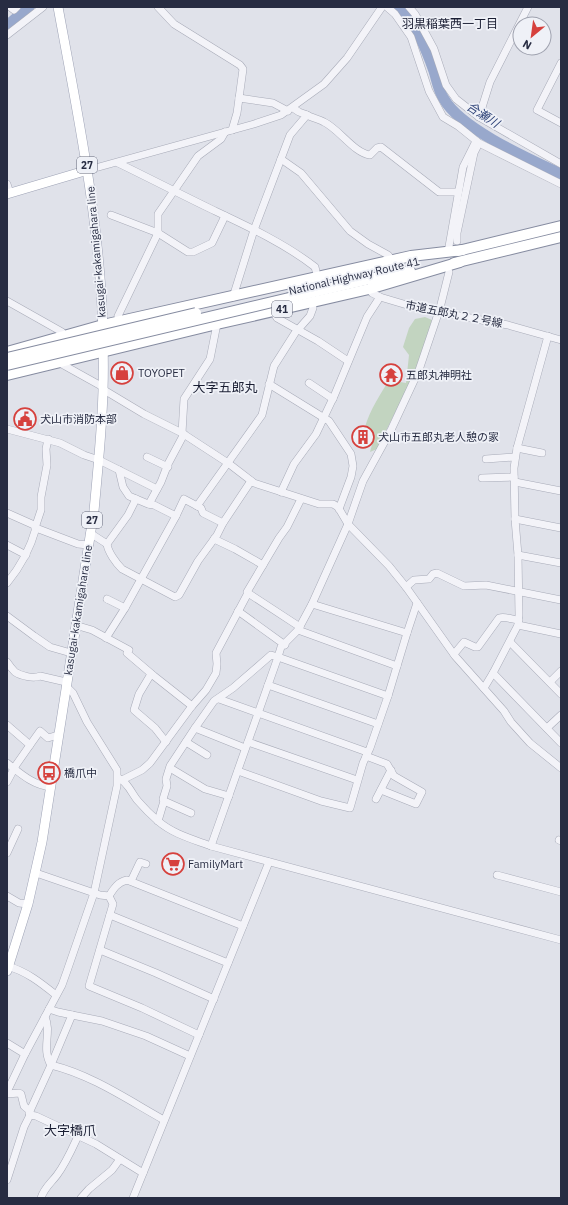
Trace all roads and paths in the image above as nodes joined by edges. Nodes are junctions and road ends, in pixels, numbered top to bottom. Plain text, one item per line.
1 (10, 7) edge
2 (17, 7) edge
3 (43, 7) edge
4 (58, 7) edge
5 (158, 7) edge
6 (382, 7) edge
7 (387, 7) edge
8 (410, 7) edge
9 (528, 7) edge
10 (7, 35) edge
11 (561, 63) edge
12 (239, 98) junction
13 (290, 109) junction
14 (307, 115) junction
15 (479, 117) junction
16 (561, 123) edge
17 (229, 131) junction
18 (477, 142) junction
19 (281, 159) junction
20 (118, 162) junction
21 (561, 164) edge
22 (88, 170) junction
23 (561, 184) edge
24 (8, 190) edge
25 (174, 192) junction
26 (458, 192) junction
27 (111, 215) dead end
28 (226, 216) junction
29 (561, 226) edge
30 (254, 230) junction
31 (158, 233) junction
32 (561, 236) edge
33 (457, 241) dead end
34 (463, 250) junction
35 (448, 252) junction
36 (392, 260) junction
37 (460, 262) junction
38 (316, 271) dead end
39 (449, 272) dead end
40 (369, 289) junction
41 (289, 294) junction
42 (233, 297) junction
43 (380, 297) junction
44 (7, 301) edge
45 (313, 308) dead end
46 (273, 311) junction
47 (438, 312) junction
48 (118, 316) dead end
49 (217, 324) junction
50 (103, 326) junction
51 (299, 330) junction
52 (548, 336) junction
53 (64, 337) junction
54 (561, 340) edge
55 (7, 352) edge
56 (104, 352) junction
57 (7, 358) edge
58 (348, 361) junction
59 (58, 362) junction
60 (7, 365) edge
61 (7, 375) edge
62 (309, 383) dead end
63 (269, 384) junction
64 (104, 388) junction
65 (333, 399) junction
66 (324, 418) junction
67 (7, 429) edge
68 (183, 434) junction
69 (48, 439) junction
70 (517, 448) junction
71 (542, 453) dead end
72 (147, 456) dead end
73 (515, 457) junction
74 (486, 459) dead end
75 (99, 460) junction
76 (228, 463) junction
77 (168, 467) junction
78 (119, 470) junction
79 (482, 478) dead end
80 (514, 480) junction
81 (251, 481) junction
82 (157, 489) junction
83 (561, 491) edge
84 (281, 492) junction
85 (136, 499) junction
86 (301, 499) junction
87 (149, 504) junction
88 (197, 506) junction
89 (339, 509) junction
90 (7, 513) edge
91 (176, 516) junction
92 (515, 519) junction
93 (223, 523) junction
94 (348, 524) junction
95 (35, 528) junction
96 (561, 528) edge
97 (90, 534) junction
98 (214, 539) junction
99 (107, 544) junction
100 (7, 545) edge
101 (88, 545) junction
102 (26, 555) junction
103 (518, 555) junction
104 (561, 563) edge
105 (263, 565) junction
106 (142, 579) junction
107 (7, 583) edge
108 (406, 587) junction
109 (518, 591) junction
110 (248, 594) junction
111 (107, 599) dead end
112 (561, 600) edge
113 (417, 602) junction
114 (312, 604) junction
115 (125, 608) junction
116 (238, 611) junction
117 (7, 616) edge
118 (518, 623) junction
119 (75, 625) junction
120 (299, 628) junction
121 (407, 633) junction
122 (561, 634) edge
123 (106, 638) junction
124 (510, 642) junction
125 (285, 645) junction
126 (71, 652) junction
127 (454, 654) junction
128 (278, 656) junction
129 (7, 662) edge
130 (397, 666) junction
131 (561, 671) edge
132 (493, 672) junction
133 (151, 674) junction
134 (550, 682) junction
135 (66, 684) junction
136 (268, 685) junction
137 (484, 688) junction
138 (561, 694) edge
139 (388, 696) junction
140 (219, 699) junction
141 (192, 706) junction
142 (258, 714) junction
143 (561, 715) edge
144 (378, 724) junction
145 (7, 725) edge
146 (196, 728) junction
147 (547, 728) junction
148 (58, 735) junction
149 (166, 742) junction
150 (186, 742) junction
151 (561, 743) edge
152 (30, 744) junction
153 (247, 745) junction
154 (367, 754) junction
155 (207, 755) dead end
156 (7, 763) edge
157 (170, 768) junction
158 (561, 768) edge
159 (14, 769) junction
160 (391, 770) junction
161 (238, 771) junction
162 (120, 779) junction
163 (357, 780) junction
164 (7, 782) edge
165 (50, 787) junction
166 (381, 790) junction
167 (229, 796) junction
168 (376, 799) dead end
169 (164, 801) junction
170 (191, 813) dead end
171 (158, 821) junction
172 (18, 829) dead end
173 (211, 846) junction
174 (7, 853) edge
175 (269, 862) junction
176 (146, 864) dead end
177 (36, 873) junction
178 (497, 875) dead end
179 (131, 881) junction
180 (561, 892) edge
181 (94, 893) junction
182 (7, 896) edge
183 (109, 896) junction
184 (28, 904) junction
185 (110, 915) junction
186 (243, 926) junction
187 (561, 940) edge
188 (100, 950) junction
189 (228, 963) junction
190 (8, 968) edge
191 (56, 995) junction
192 (214, 999) junction
193 (49, 1009) junction
194 (72, 1015) junction
195 (45, 1017) junction
196 (199, 1035) junction
197 (7, 1043) edge
198 (25, 1054) junction
199 (190, 1056) junction
200 (51, 1065) junction
201 (7, 1093) edge
202 (30, 1113) junction
203 (164, 1120) junction
204 (78, 1136) junction
205 (120, 1159) junction
206 (143, 1173) junction
207 (7, 1180) edge
208 (41, 1198) edge
209 (81, 1198) edge
210 (133, 1198) edge

1 - 2 street
3 - 10 street
4 - 22 main road, kasugai-kakamigahara line / 27
5 - 12 street
6 - 13 street
7 - 18 street
8 - 15 street
9 - 15 street
11 - 16 street
12 - 13 street
12 - 17 street
13 - 14 street
13 - 17 street
14 - 19 street
14 - 26 street
15 - 21 street
17 - 20 street
17 - 25 street
18 - 23 street
18 - 26 street
18 - 33 street
19 - 30 street
19 - 36 street
20 - 22 street
20 - 25 street
22 - 24 main road
22 - 50 main road, kasugai-kakamigahara line / 27
25 - 28 street
25 - 31 street
26 - 35 street
27 - 31 street
28 - 30 street
28 - 31 street
29 - 34 highway, National Highway Route 41 / 41
30 - 38 street
30 - 42 street
31 - 48 street
32 - 37 highway, National Highway Route 41 / 41
34 - 35 highway
34 - 41 highway, National Highway Route 41 / 41
35 - 36 highway
36 - 42 highway
37 - 40 highway, 41
37 - 41 highway, National Highway Route 41 / 41
39 - 47 street
40 - 43 street, 市道五郎丸２２号線
40 - 46 highway, 41
41 - 57 highway, National Highway Route 41 / 41, bridge
41 - 60 highway, National Highway Route 41 / 41, bridge
42 - 50 highway
43 - 47 street, 市道五郎丸２２号線
43 - 58 street
44 - 53 street
45 - 51 street
46 - 49 highway, 41
46 - 51 street
47 - 52 street, 市道五郎丸２２号線
47 - 94 street
49 - 56 highway, 41
49 - 68 street
50 - 53 highway
50 - 56 main road, kasugai-kakamigahara line / 27
51 - 58 street
51 - 63 street
52 - 54 street, 市道五郎丸２２号線
52 - 70 street
53 - 55 highway
56 - 59 highway
56 - 64 main road, kasugai-kakamigahara line / 27
58 - 65 street
59 - 61 highway
59 - 64 street
62 - 65 street
63 - 66 street
63 - 76 street
64 - 68 street
64 - 75 main road, kasugai-kakamigahara line / 27
65 - 66 street
66 - 84 street
66 - 89 street
67 - 69 street
68 - 76 street
68 - 77 street
69 - 75 street
69 - 95 street
70 - 71 street
70 - 73 street
72 - 77 street
73 - 74 street
73 - 80 street
75 - 78 street
75 - 97 main road, kasugai-kakamigahara line / 27
76 - 81 street
76 - 88 street
77 - 82 street
78 - 82 street
78 - 85 street
79 - 80 street
80 - 83 street
80 - 92 street
81 - 84 street
81 - 93 street
82 - 87 street
84 - 86 street
85 - 87 street
85 - 99 street
86 - 89 street
86 - 105 street
87 - 91 street
88 - 91 street
88 - 93 street
89 - 94 street
90 - 95 street
91 - 106 street
92 - 96 street
92 - 103 street
93 - 98 street
94 - 108 street
94 - 114 street
95 - 101 street
95 - 102 street
97 - 99 street
97 - 101 main road, kasugai-kakamigahara line / 27
98 - 105 street
98 - 106 street
99 - 106 street
100 - 102 street
101 - 119 main road, kasugai-kakamigahara line / 27
102 - 107 street
103 - 104 street
103 - 109 street
105 - 110 street
106 - 115 street
108 - 109 street
108 - 113 street
109 - 112 street
109 - 118 street
110 - 116 street
110 - 120 street
111 - 115 street
113 - 121 street
113 - 127 street
114 - 120 street
114 - 121 street
115 - 123 street
116 - 125 street
116 - 141 street
117 - 126 street
118 - 122 street
118 - 124 street
118 - 127 street
119 - 123 street
119 - 126 main road, kasugai-kakamigahara line / 27
120 - 125 street
120 - 130 street
121 - 130 street
123 - 133 street
124 - 132 street
124 - 134 street
125 - 128 street
126 - 135 main road, kasugai-kakamigahara line / 27
127 - 137 street
128 - 136 street
128 - 139 street
128 - 140 street
129 - 135 street
130 - 139 street
131 - 134 street
132 - 137 street
132 - 147 street
133 - 141 street
133 - 149 street
134 - 138 street
135 - 148 main road, kasugai-kakamigahara line / 27
135 - 162 street
136 - 142 street
136 - 144 street
137 - 158 street
139 - 144 street
140 - 142 street
140 - 146 street
141 - 149 street
142 - 153 street
142 - 154 street
143 - 147 street
144 - 154 street
145 - 152 street
146 - 150 street
146 - 153 street
147 - 151 street
148 - 152 street
148 - 165 main road, kasugai-kakamigahara line / 27
149 - 162 street
150 - 155 street
150 - 157 street
152 - 159 street
153 - 161 street
153 - 163 street
154 - 160 street
154 - 163 street
156 - 159 street
157 - 167 street
157 - 169 street
159 - 164 street
159 - 165 street
160 - 166 street
160 - 166 street
161 - 163 street
161 - 167 street
162 - 171 street
162 - 181 street
165 - 177 main road, kasugai-kakamigahara line / 27
166 - 168 street
167 - 173 street
169 - 170 street
169 - 171 street
171 - 173 street
172 - 174 street
173 - 175 street
175 - 186 street
175 - 187 street
176 - 179 street
177 - 181 street
177 - 184 main road, kasugai-kakamigahara line / 27
178 - 180 street
179 - 183 street
179 - 186 street
181 - 183 street
181 - 191 street
182 - 184 street
183 - 185 street
184 - 190 main road, kasugai-kakamigahara line / 27
185 - 188 street
185 - 189 street
186 - 189 street
188 - 192 street
188 - 196 street
189 - 192 street
190 - 191 street
191 - 193 street
192 - 196 street
193 - 194 street
193 - 195 street
194 - 199 street
194 - 200 street
195 - 198 street
195 - 200 street
196 - 199 street
197 - 198 street
198 - 201 street
199 - 203 street
200 - 202 street
200 - 203 street
201 - 202 street
202 - 204 street
202 - 207 street
203 - 206 street
204 - 205 street
204 - 208 street
205 - 206 street
205 - 209 street
206 - 210 street

